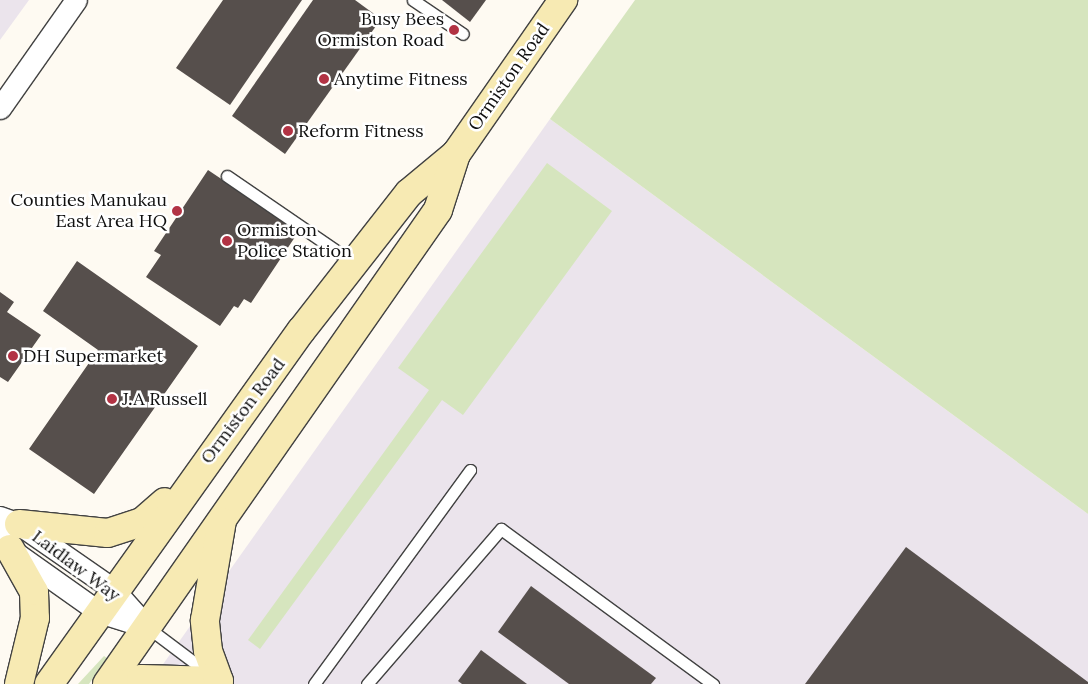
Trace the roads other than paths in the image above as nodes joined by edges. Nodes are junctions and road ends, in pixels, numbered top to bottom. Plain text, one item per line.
1 (76, 0) edge
2 (413, 0) edge
3 (563, 0) edge
4 (463, 34) dead end
5 (0, 108) edge
6 (456, 154) junction
7 (227, 176) dead end
8 (356, 265) junction
9 (470, 470) dead end
10 (196, 474) junction
11 (223, 515) junction
12 (7, 531) edge
13 (106, 600) junction
14 (147, 627) junction
15 (222, 682) edge
16 (19, 684) edge
17 (49, 684) edge
18 (106, 684) edge
19 (125, 684) edge
20 (314, 684) edge
21 (367, 684) edge
22 (713, 684) edge

1 - 5 street
2 - 4 lane
3 - 6 main road, Ormiston Road
6 - 8 main road, Ormiston Road
6 - 11 main road, Ormiston Road
7 - 8 lane
8 - 10 main road, Ormiston Road
9 - 20 lane
10 - 12 main road
10 - 13 main road, Ormiston Road
11 - 14 main road, Ormiston Road
11 - 15 main road
12 - 13 street, Laidlaw Way
12 - 16 main road
13 - 14 street, Laidlaw Way
13 - 17 main road, Ormiston Road
14 - 15 lane
14 - 18 main road, Ormiston Road
15 - 19 main road
21 - 22 lane

